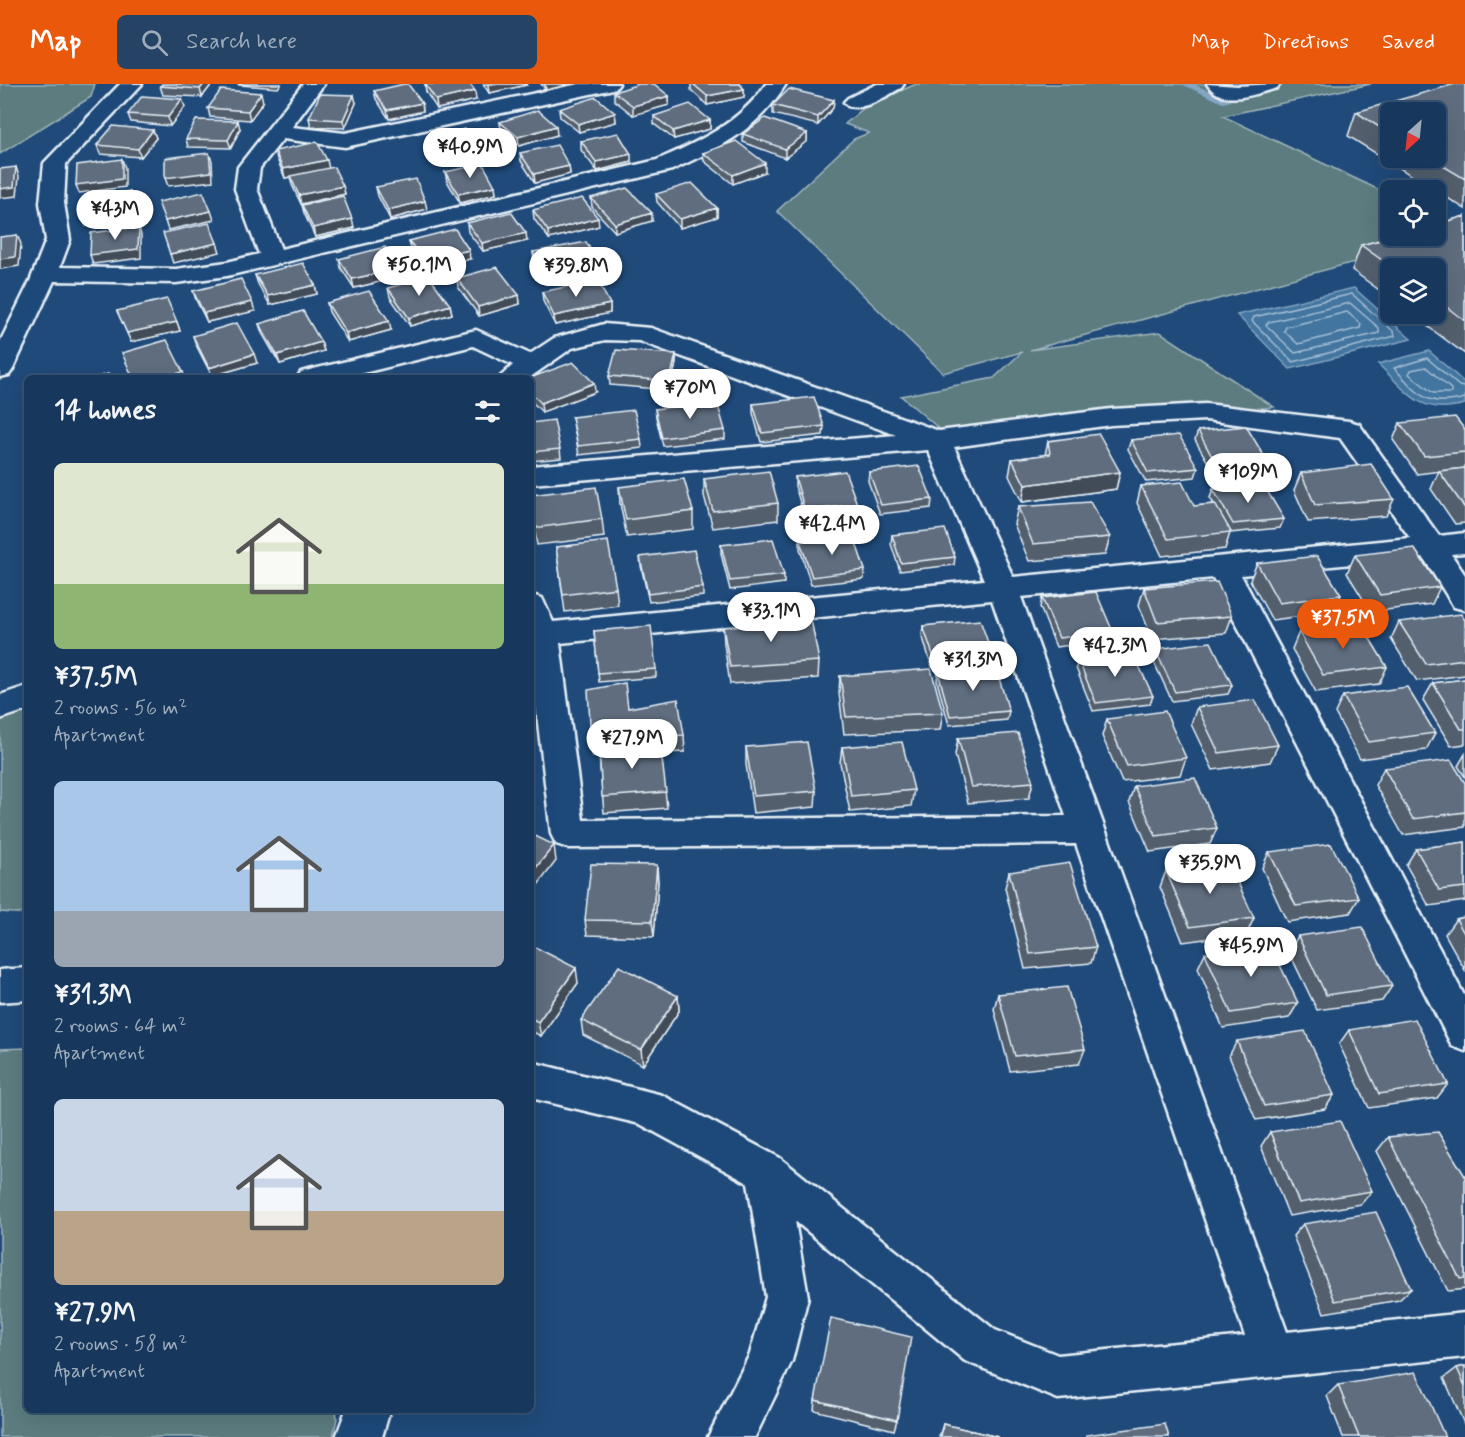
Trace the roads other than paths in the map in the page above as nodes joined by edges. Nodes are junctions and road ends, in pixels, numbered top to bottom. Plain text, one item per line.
1 (132, 84) edge
2 (314, 84) edge
3 (609, 84) edge
4 (776, 84) edge
5 (894, 84) edge
6 (1217, 84) edge
7 (1270, 84) edge
8 (855, 102) dead end
9 (277, 131) junction
10 (273, 258) junction
11 (45, 274) junction
12 (0, 369) edge
13 (522, 371) edge
14 (322, 375) edge
15 (937, 440) junction
16 (534, 475) edge
17 (1465, 543) edge
18 (1431, 546) junction
19 (1222, 567) junction
20 (1003, 589) junction
21 (1465, 599) edge
22 (537, 620) edge
23 (24, 699) edge
24 (0, 707) edge
25 (1089, 830) junction
26 (24, 984) edge
27 (0, 986) edge
28 (1465, 1034) edge
29 (534, 1081) edge
30 (766, 1172) junction
31 (1465, 1335) edge
32 (1273, 1354) junction
33 (367, 1413) edge
34 (358, 1437) edge
35 (731, 1437) edge

1 - 11 street
2 - 9 street
3 - 9 street
4 - 10 street
5 - 8 street
6 - 7 street
9 - 10 street
10 - 11 street
11 - 12 street
13 - 14 street
13 - 15 street
15 - 16 street
15 - 18 street
15 - 20 street
17 - 18 street
18 - 19 street
18 - 21 street
19 - 20 street
19 - 28 street
20 - 22 street
20 - 25 street
22 - 25 street
23 - 24 street
25 - 32 street
26 - 27 street
29 - 30 street
30 - 32 street
30 - 35 street
31 - 32 street
33 - 34 street

